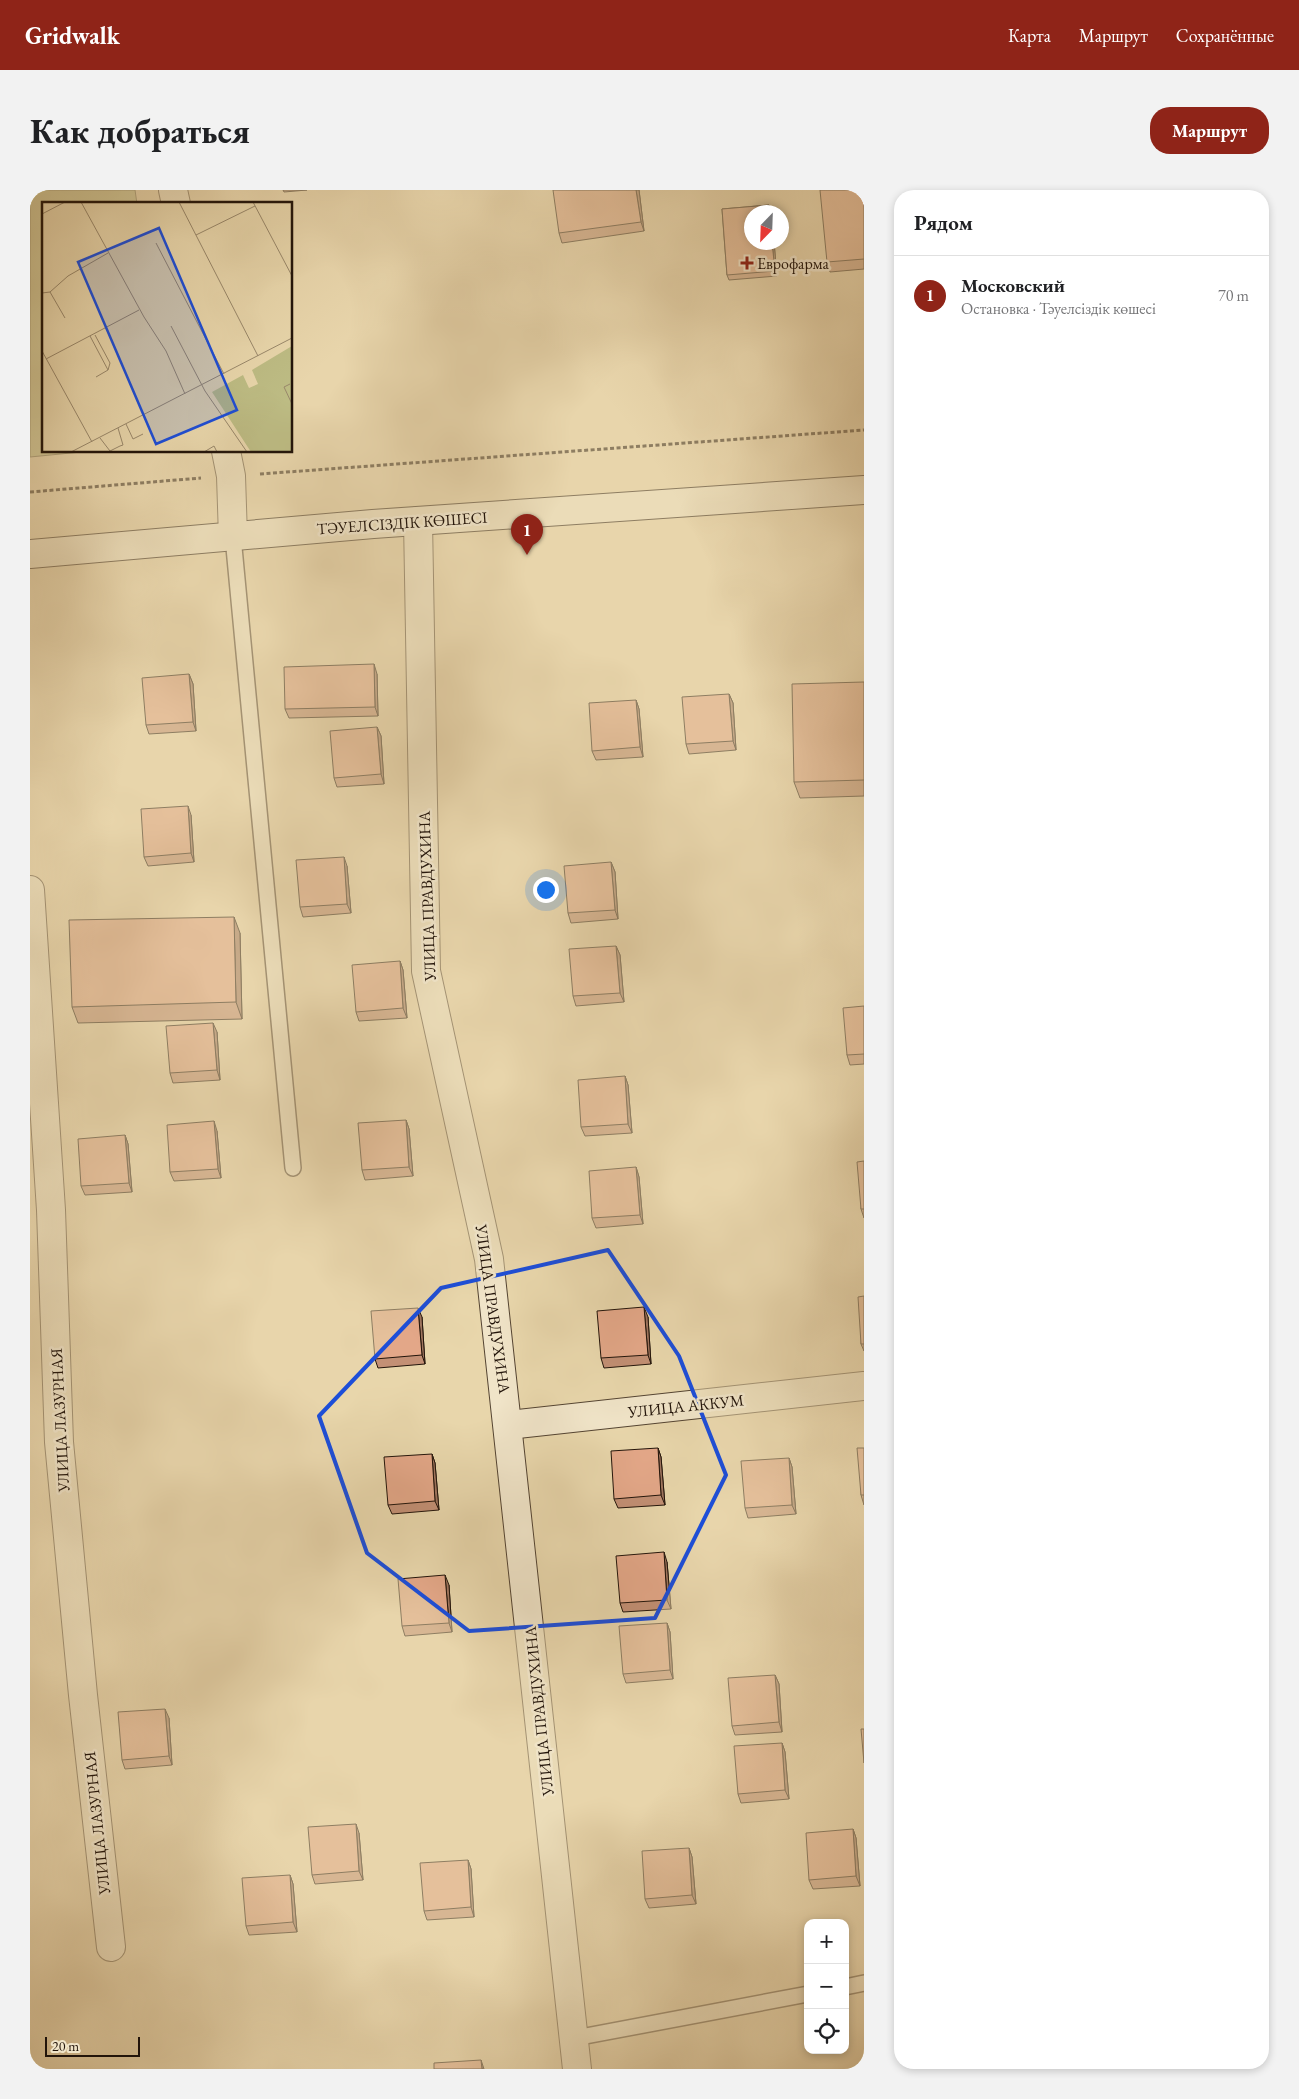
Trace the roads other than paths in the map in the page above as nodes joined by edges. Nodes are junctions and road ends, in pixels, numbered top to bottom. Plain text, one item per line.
1 (228, 464) edge
2 (864, 490) edge
3 (418, 521) junction
4 (232, 536) junction
5 (30, 554) edge
6 (30, 890) edge
7 (293, 1168) dead end
8 (864, 1386) edge
9 (508, 1425) junction
10 (110, 1947) dead end
11 (864, 1983) edge
12 (849, 1986) edge
13 (804, 1995) edge
14 (575, 2038) junction
15 (578, 2069) edge

1 - 4 street
2 - 3 street, ТӘУЕЛСІЗДІК КӨШЕСІ
3 - 4 street, ТӘУЕЛСІЗДІК КӨШЕСІ
3 - 9 street, УЛИЦА ПРАВДУХИНА
4 - 5 street, ТӘУЕЛСІЗДІК КӨШЕСІ
4 - 7 lane
6 - 10 street, УЛИЦА ЛАЗУРНАЯ
8 - 9 street, УЛИЦА АККУМ
9 - 14 street, УЛИЦА ПРАВДУХИНА
11 - 12 lane
13 - 14 lane
14 - 15 street, УЛИЦА ПРАВДУХИНА

